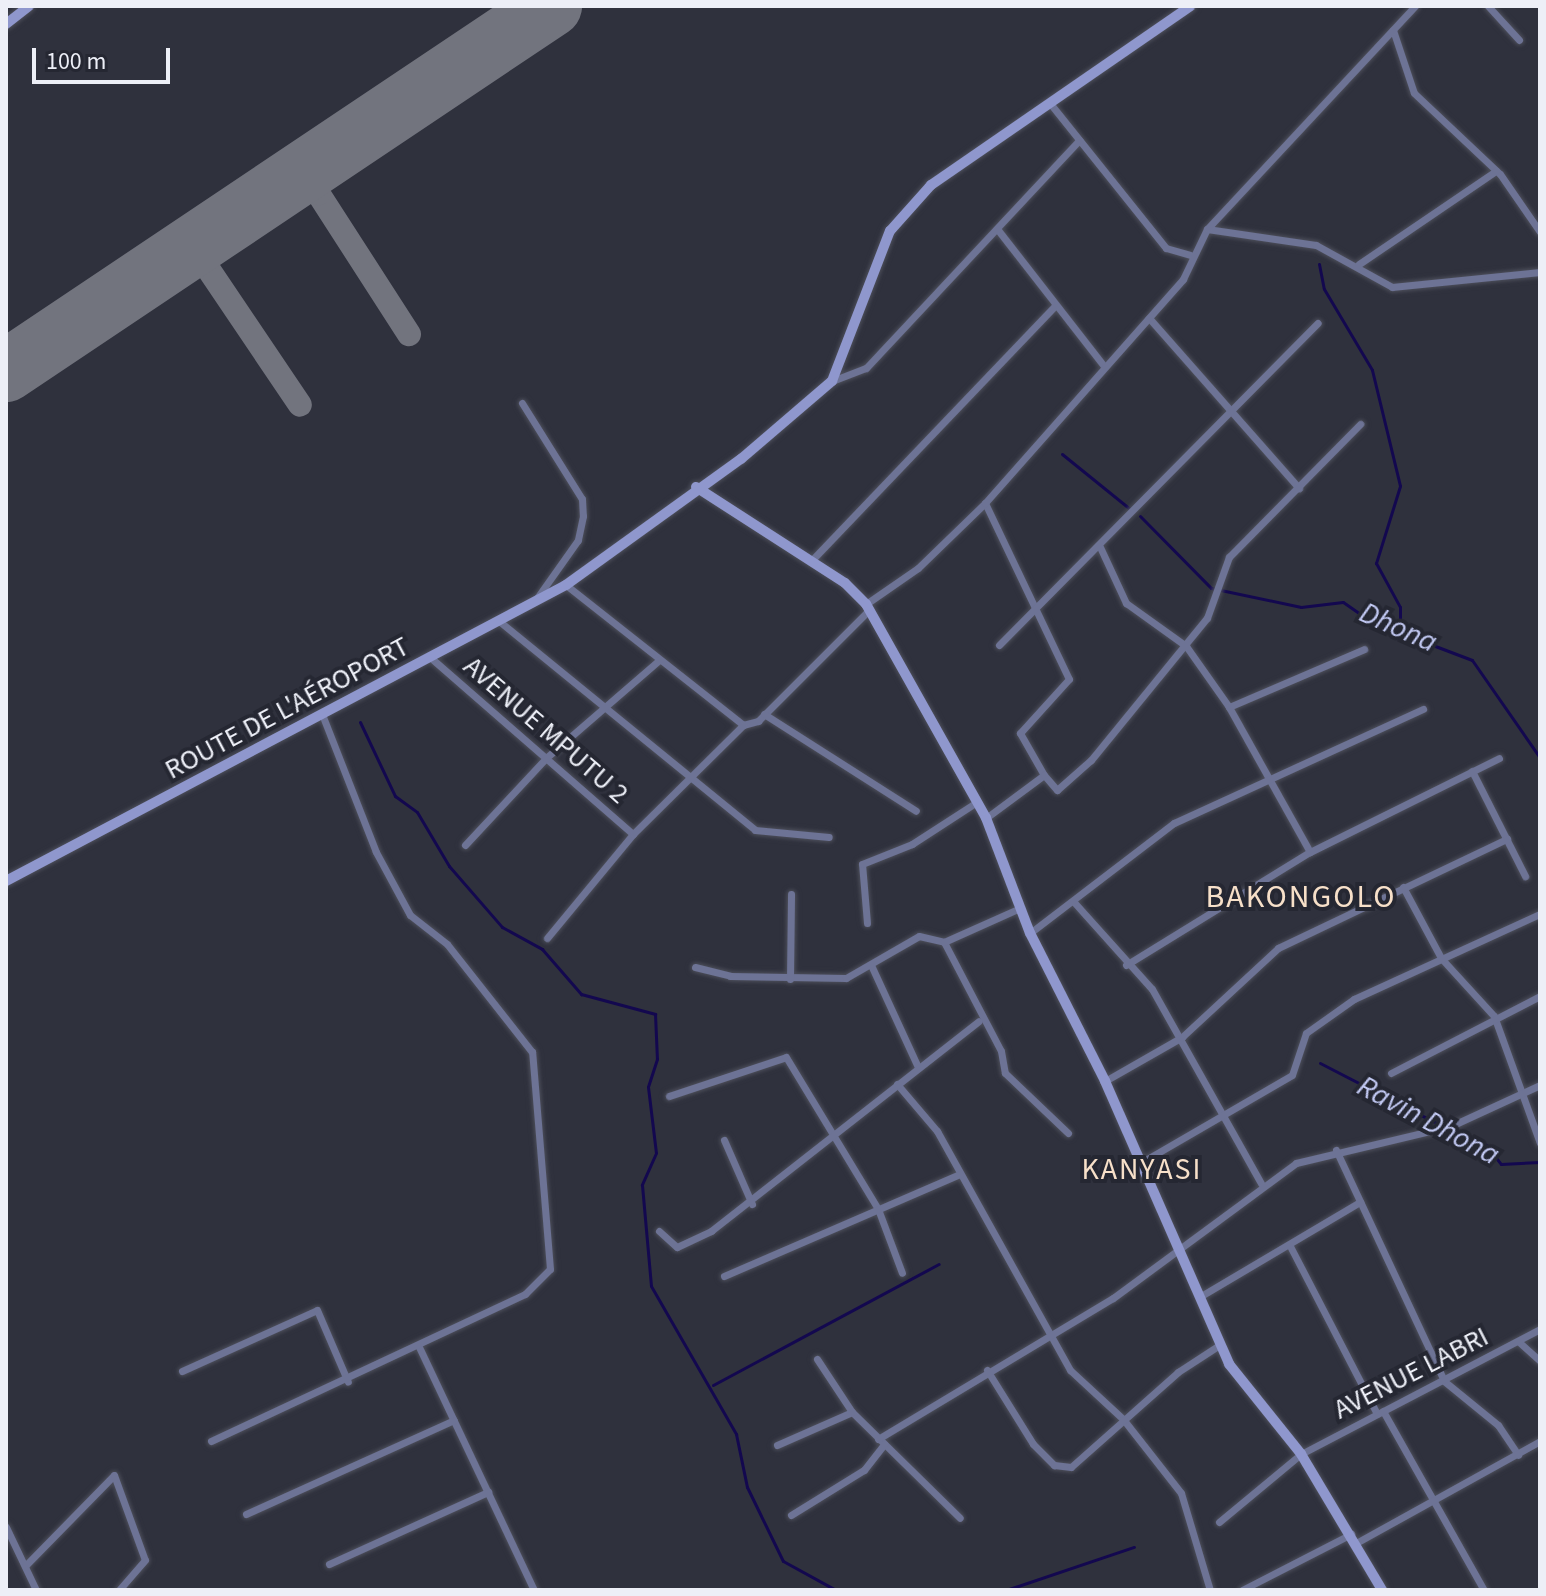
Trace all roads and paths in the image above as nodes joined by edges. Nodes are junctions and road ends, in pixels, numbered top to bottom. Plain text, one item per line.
1 (29, 6) edge
2 (1190, 6) edge
3 (1415, 6) edge
4 (1488, 6) edge
5 (6, 24) edge
6 (1393, 30) junction
7 (1519, 40) dead end
8 (1049, 102) junction
9 (1079, 140) junction
10 (1496, 171) junction
11 (1207, 229) junction
12 (998, 230) junction
13 (1540, 232) edge
14 (1190, 255) junction
15 (1359, 264) junction
16 (1540, 272) edge
17 (1055, 306) junction
18 (1149, 318) junction
19 (1318, 323) dead end
20 (1103, 365) junction
21 (832, 381) junction
22 (522, 403) dead end
23 (1231, 411) junction
24 (1360, 424) dead end
25 (696, 487) junction
26 (1299, 488) junction
27 (985, 503) junction
28 (1100, 547) junction
29 (812, 560) junction
30 (566, 585) junction
31 (536, 600) junction
32 (868, 607) junction
33 (1035, 609) junction
34 (499, 621) junction
35 (999, 645) dead end
36 (1186, 646) junction
37 (1364, 649) dead end
38 (431, 658) junction
39 (659, 660) junction
40 (1229, 707) junction
41 (602, 709) junction
42 (1423, 709) dead end
43 (764, 714) junction
44 (323, 717) junction
45 (743, 725) junction
46 (546, 758) junction
47 (1499, 758) dead end
48 (1472, 771) junction
49 (1044, 775) junction
50 (686, 779) junction
51 (1275, 779) junction
52 (977, 802) junction
53 (916, 811) dead end
54 (986, 818) junction
55 (633, 834) junction
56 (829, 837) dead end
57 (1507, 839) junction
58 (465, 845) dead end
59 (1310, 852) junction
60 (1525, 876) dead end
61 (6, 881) edge
62 (1403, 887) junction
63 (791, 894) dead end
64 (1073, 901) junction
65 (1020, 908) junction
66 (1540, 914) edge
67 (867, 923) dead end
68 (1030, 933) junction
69 (547, 938) dead end
70 (944, 942) junction
71 (1441, 958) junction
72 (871, 965) junction
73 (1126, 965) junction
74 (695, 967) dead end
75 (790, 979) junction
76 (1540, 996) edge
77 (1494, 1016) junction
78 (979, 1021) junction
79 (1182, 1037) junction
80 (918, 1067) junction
81 (1391, 1073) dead end
82 (1105, 1081) junction
83 (897, 1084) junction
84 (1540, 1085) edge
85 (1522, 1093) junction
86 (669, 1096) dead end
87 (1222, 1120) junction
88 (1068, 1133) dead end
89 (833, 1139) junction
90 (724, 1140) dead end
91 (1540, 1143) edge
92 (1336, 1150) junction
93 (1142, 1162) junction
94 (960, 1174) junction
95 (1261, 1183) junction
96 (1360, 1202) junction
97 (752, 1204) junction
98 (878, 1209) junction
99 (659, 1231) dead end
100 (1179, 1243) junction
101 (1290, 1246) junction
102 (902, 1273) dead end
103 (724, 1276) dead end
104 (1201, 1296) junction
105 (1540, 1329) edge
106 (1052, 1336) junction
107 (1519, 1342) junction
108 (1221, 1344) junction
109 (419, 1347) junction
110 (817, 1359) dead end
111 (1540, 1361) edge
112 (987, 1370) junction
113 (182, 1371) dead end
114 (1444, 1381) junction
115 (348, 1382) junction
116 (852, 1412) junction
117 (1380, 1412) junction
118 (1123, 1419) junction
119 (454, 1420) junction
120 (211, 1441) dead end
121 (1540, 1441) edge
122 (881, 1442) junction
123 (777, 1445) dead end
124 (1301, 1454) junction
125 (1518, 1455) junction
126 (488, 1492) junction
127 (1437, 1498) junction
128 (246, 1514) dead end
129 (791, 1515) dead end
130 (960, 1518) dead end
131 (1219, 1522) dead end
132 (6, 1527) edge
133 (1353, 1539) junction
134 (13, 1541) junction
135 (6, 1548) edge
136 (329, 1564) dead end
137 (25, 1566) junction
138 (36, 1590) edge
139 (119, 1590) edge
140 (534, 1590) edge
141 (1210, 1590) edge
142 (1242, 1590) edge
143 (1382, 1590) edge
144 (1484, 1590) edge

1 - 5 street
2 - 8 street
3 - 6 street
4 - 7 street
6 - 10 street
6 - 11 street
8 - 9 street
8 - 21 street
9 - 12 street
9 - 14 street
10 - 13 street
10 - 15 street
11 - 14 street
11 - 15 street
12 - 17 street
12 - 21 street
14 - 18 street
15 - 16 street
17 - 20 street
17 - 29 street
18 - 20 street
18 - 23 street
19 - 23 street
20 - 27 street
21 - 25 street, ROUTE DE L'AÉROPORT
22 - 31 street
23 - 26 street
23 - 28 street
24 - 26 street
25 - 29 street
25 - 30 street, ROUTE DE L'AÉROPORT
26 - 36 street
27 - 32 street
27 - 33 street
28 - 33 street
28 - 36 street
29 - 32 street
30 - 31 street, ROUTE DE L'AÉROPORT
30 - 39 street
31 - 34 street, ROUTE DE L'AÉROPORT
32 - 43 street
32 - 52 street
33 - 35 street
33 - 49 street
34 - 38 street, ROUTE DE L'AÉROPORT
34 - 41 street
36 - 40 street
36 - 49 street
37 - 40 street
38 - 44 street, ROUTE DE L'AÉROPORT
38 - 46 street, AVENUE MPUTU 2
39 - 41 street
39 - 45 street
40 - 51 street
41 - 46 street
41 - 50 street
42 - 51 street
43 - 45 street
43 - 53 street
44 - 61 street, ROUTE DE L'AÉROPORT
44 - 109 street
45 - 50 street
46 - 55 street, AVENUE MPUTU 2
46 - 58 street
47 - 48 street
48 - 57 street
48 - 59 street
49 - 54 street
50 - 55 street
50 - 56 street
51 - 59 street
51 - 64 street
52 - 54 street
52 - 67 street
54 - 65 street
55 - 69 street
57 - 60 street
57 - 62 street
59 - 73 street
62 - 71 street
62 - 79 street
63 - 75 street
64 - 68 street
64 - 73 street
65 - 68 street
65 - 70 street
66 - 71 street
68 - 82 street
70 - 72 street
70 - 78 street
71 - 77 street
71 - 87 street
72 - 75 street
72 - 80 street
73 - 79 street
74 - 75 street
76 - 77 street
77 - 81 street
77 - 85 street
78 - 80 street
78 - 88 street
79 - 82 street
79 - 87 street
80 - 83 street
82 - 93 street
83 - 89 street
83 - 94 street
84 - 85 street
85 - 91 street
85 - 92 street
86 - 89 street
87 - 93 street
87 - 95 street
89 - 97 street
89 - 98 street
90 - 97 street
92 - 95 street
92 - 96 street
93 - 100 street
94 - 98 street
94 - 106 street
95 - 100 street
96 - 101 street
96 - 114 street
97 - 99 street
98 - 102 street
98 - 103 street
100 - 104 street
100 - 106 street
101 - 104 street
101 - 117 street
104 - 108 street
105 - 107 street, AVENUE LABRI
106 - 112 street
106 - 118 street
107 - 111 street
107 - 114 street, AVENUE LABRI
108 - 118 street
108 - 124 street
109 - 115 street
109 - 119 street
110 - 116 street
112 - 118 street
112 - 122 street
113 - 115 street
114 - 117 street, AVENUE LABRI
114 - 125 street
115 - 120 street
116 - 122 street
116 - 123 street
117 - 124 street, AVENUE LABRI
117 - 127 street
118 - 141 street
119 - 126 street
119 - 128 street
121 - 125 street
122 - 129 street
122 - 130 street
124 - 131 street, AVENUE LABRI
124 - 133 street
125 - 127 street
126 - 136 street
126 - 140 street
127 - 133 street
127 - 144 street
132 - 134 street
133 - 142 street
133 - 143 street
134 - 135 street
134 - 137 street
137 - 138 street
137 - 139 street

